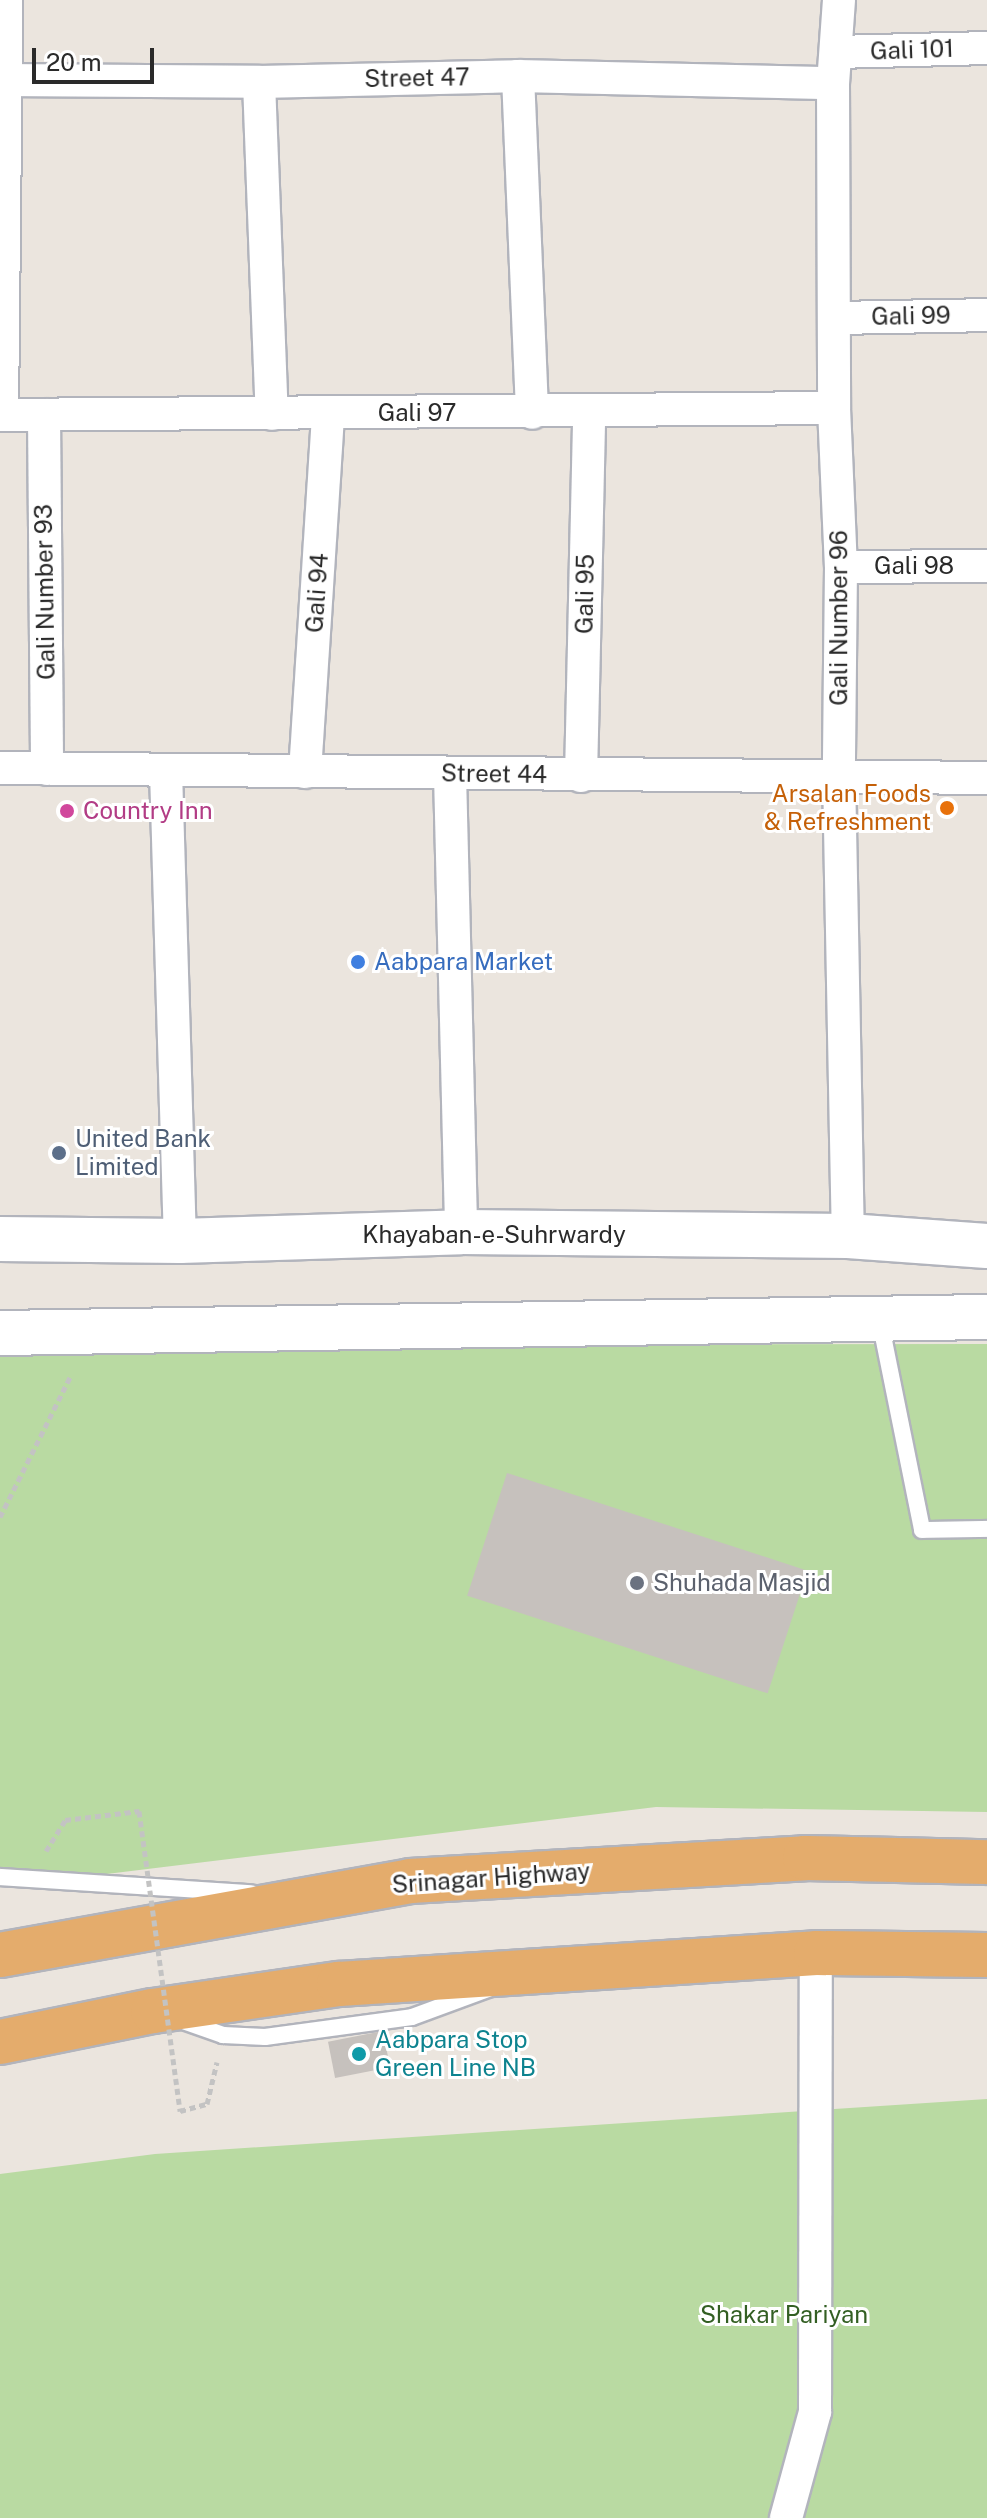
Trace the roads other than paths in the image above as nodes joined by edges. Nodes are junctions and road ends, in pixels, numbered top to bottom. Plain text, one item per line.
1 (6, 0) edge
2 (839, 0) edge
3 (987, 48) edge
4 (835, 68) junction
5 (518, 76) junction
6 (3, 80) edge
7 (259, 82) junction
8 (987, 315) edge
9 (836, 318) junction
10 (834, 408) junction
11 (589, 412) junction
12 (328, 413) junction
13 (532, 413) junction
14 (272, 414) junction
15 (1, 415) edge
16 (44, 415) junction
17 (987, 566) edge
18 (841, 567) junction
19 (0, 768) edge
20 (47, 769) junction
21 (166, 771) junction
22 (305, 772) junction
23 (450, 774) junction
24 (839, 774) junction
25 (581, 776) junction
26 (987, 778) edge
27 (461, 1232) junction
28 (848, 1236) junction
29 (0, 1239) edge
30 (180, 1241) junction
31 (987, 1246) edge
32 (987, 1317) edge
33 (879, 1318) junction
34 (0, 1333) edge
35 (987, 1529) edge
36 (987, 1862) edge
37 (0, 1877) edge
38 (310, 1897) junction
39 (816, 1953) junction
40 (0, 1955) edge
41 (987, 1955) edge
42 (532, 1968) junction
43 (153, 2011) junction
44 (0, 2042) edge
45 (786, 2518) edge

1 - 6 street
2 - 4 street, Gali Number 96
3 - 4 street, Gali 101
4 - 5 street, Street 47
4 - 9 street, Gali Number 96
5 - 7 street, Street 47
5 - 13 street
6 - 7 street, Street 47
6 - 15 street
7 - 14 street
8 - 9 street, Gali 99
9 - 10 street, Gali Number 96
10 - 11 street, Gali 97
10 - 18 street, Gali Number 96
11 - 13 street, Gali 97
11 - 25 street, Gali 95
12 - 13 street, Gali 97
12 - 14 street, Gali 97
12 - 22 street, Gali 94
14 - 16 street, Gali 97
15 - 16 street, Gali 97
16 - 20 street, Gali Number 93
17 - 18 street, Gali 98
18 - 24 street, Gali Number 96
19 - 20 street, Street 44
20 - 21 street, Street 44
21 - 22 street, Street 44
21 - 30 street
22 - 23 street, Street 44
23 - 25 street, Street 44
23 - 27 street
24 - 25 street, Street 44
24 - 26 street, Street 44
24 - 28 street, Gali Number 96
27 - 28 main road, Khayaban-e-Suhrwardy
27 - 30 main road, Khayaban-e-Suhrwardy
28 - 31 main road, Khayaban-e-Suhrwardy
29 - 30 main road, Khayaban-e-Suhrwardy
32 - 33 main road
33 - 34 main road
33 - 35 lane
36 - 38 highway, Srinagar Highway
37 - 38 lane
38 - 40 highway, Srinagar Highway
39 - 41 highway
39 - 42 highway
39 - 45 street
42 - 43 highway
42 - 43 lane
43 - 44 highway

